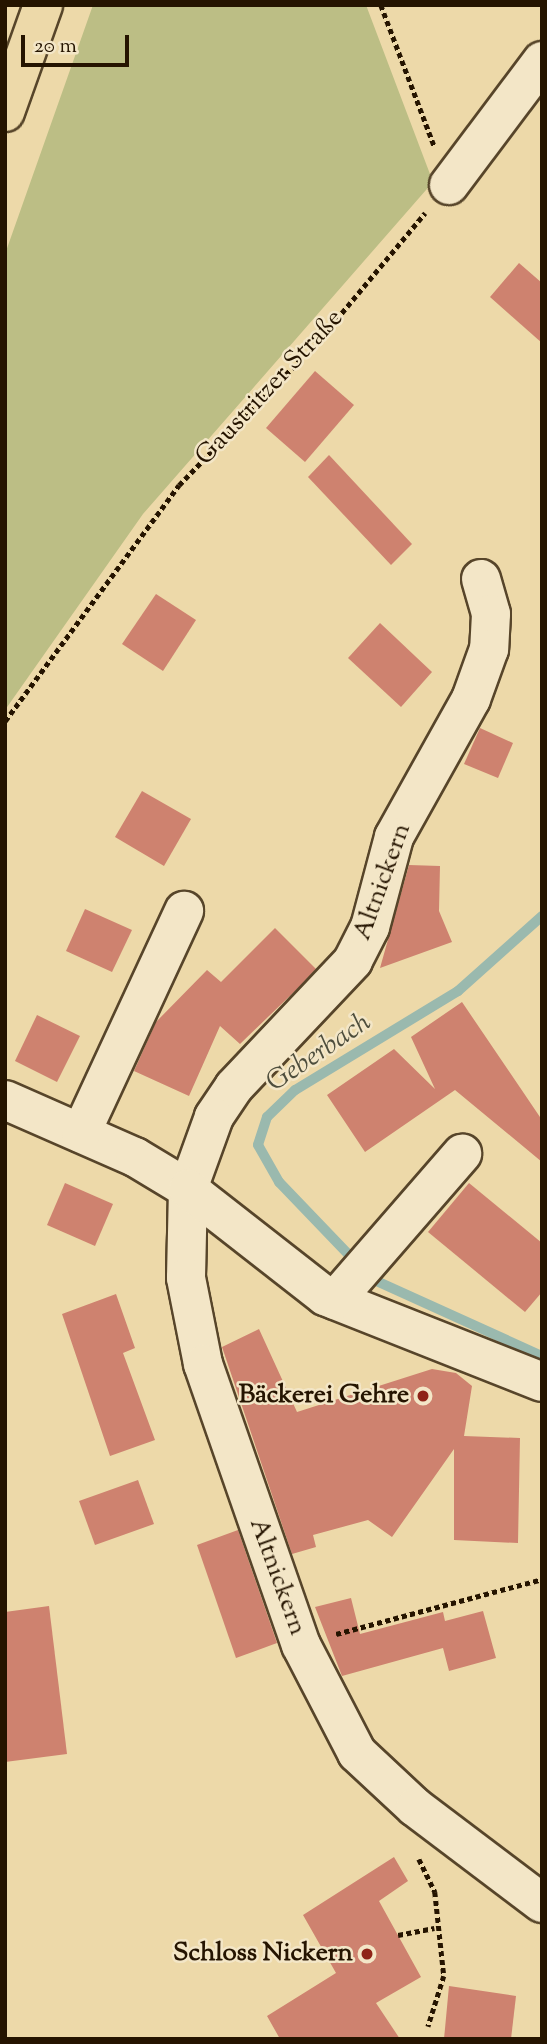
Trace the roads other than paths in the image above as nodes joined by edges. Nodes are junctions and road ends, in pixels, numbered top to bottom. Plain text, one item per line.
1 (43, 5) edge
2 (542, 61) edge
3 (5, 112) edge
4 (449, 185) road end
5 (481, 579) dead end
6 (184, 911) dead end
7 (5, 1100) edge
8 (81, 1133) junction
9 (462, 1154) dead end
10 (188, 1189) junction
11 (335, 1300) junction
12 (542, 1382) edge
13 (531, 1893) edge

1 - 3 main road
2 - 4 street
5 - 10 street, Altnickern
6 - 8 street
7 - 8 street
8 - 10 street
9 - 11 street
10 - 11 street
10 - 13 street, Altnickern
11 - 12 street

